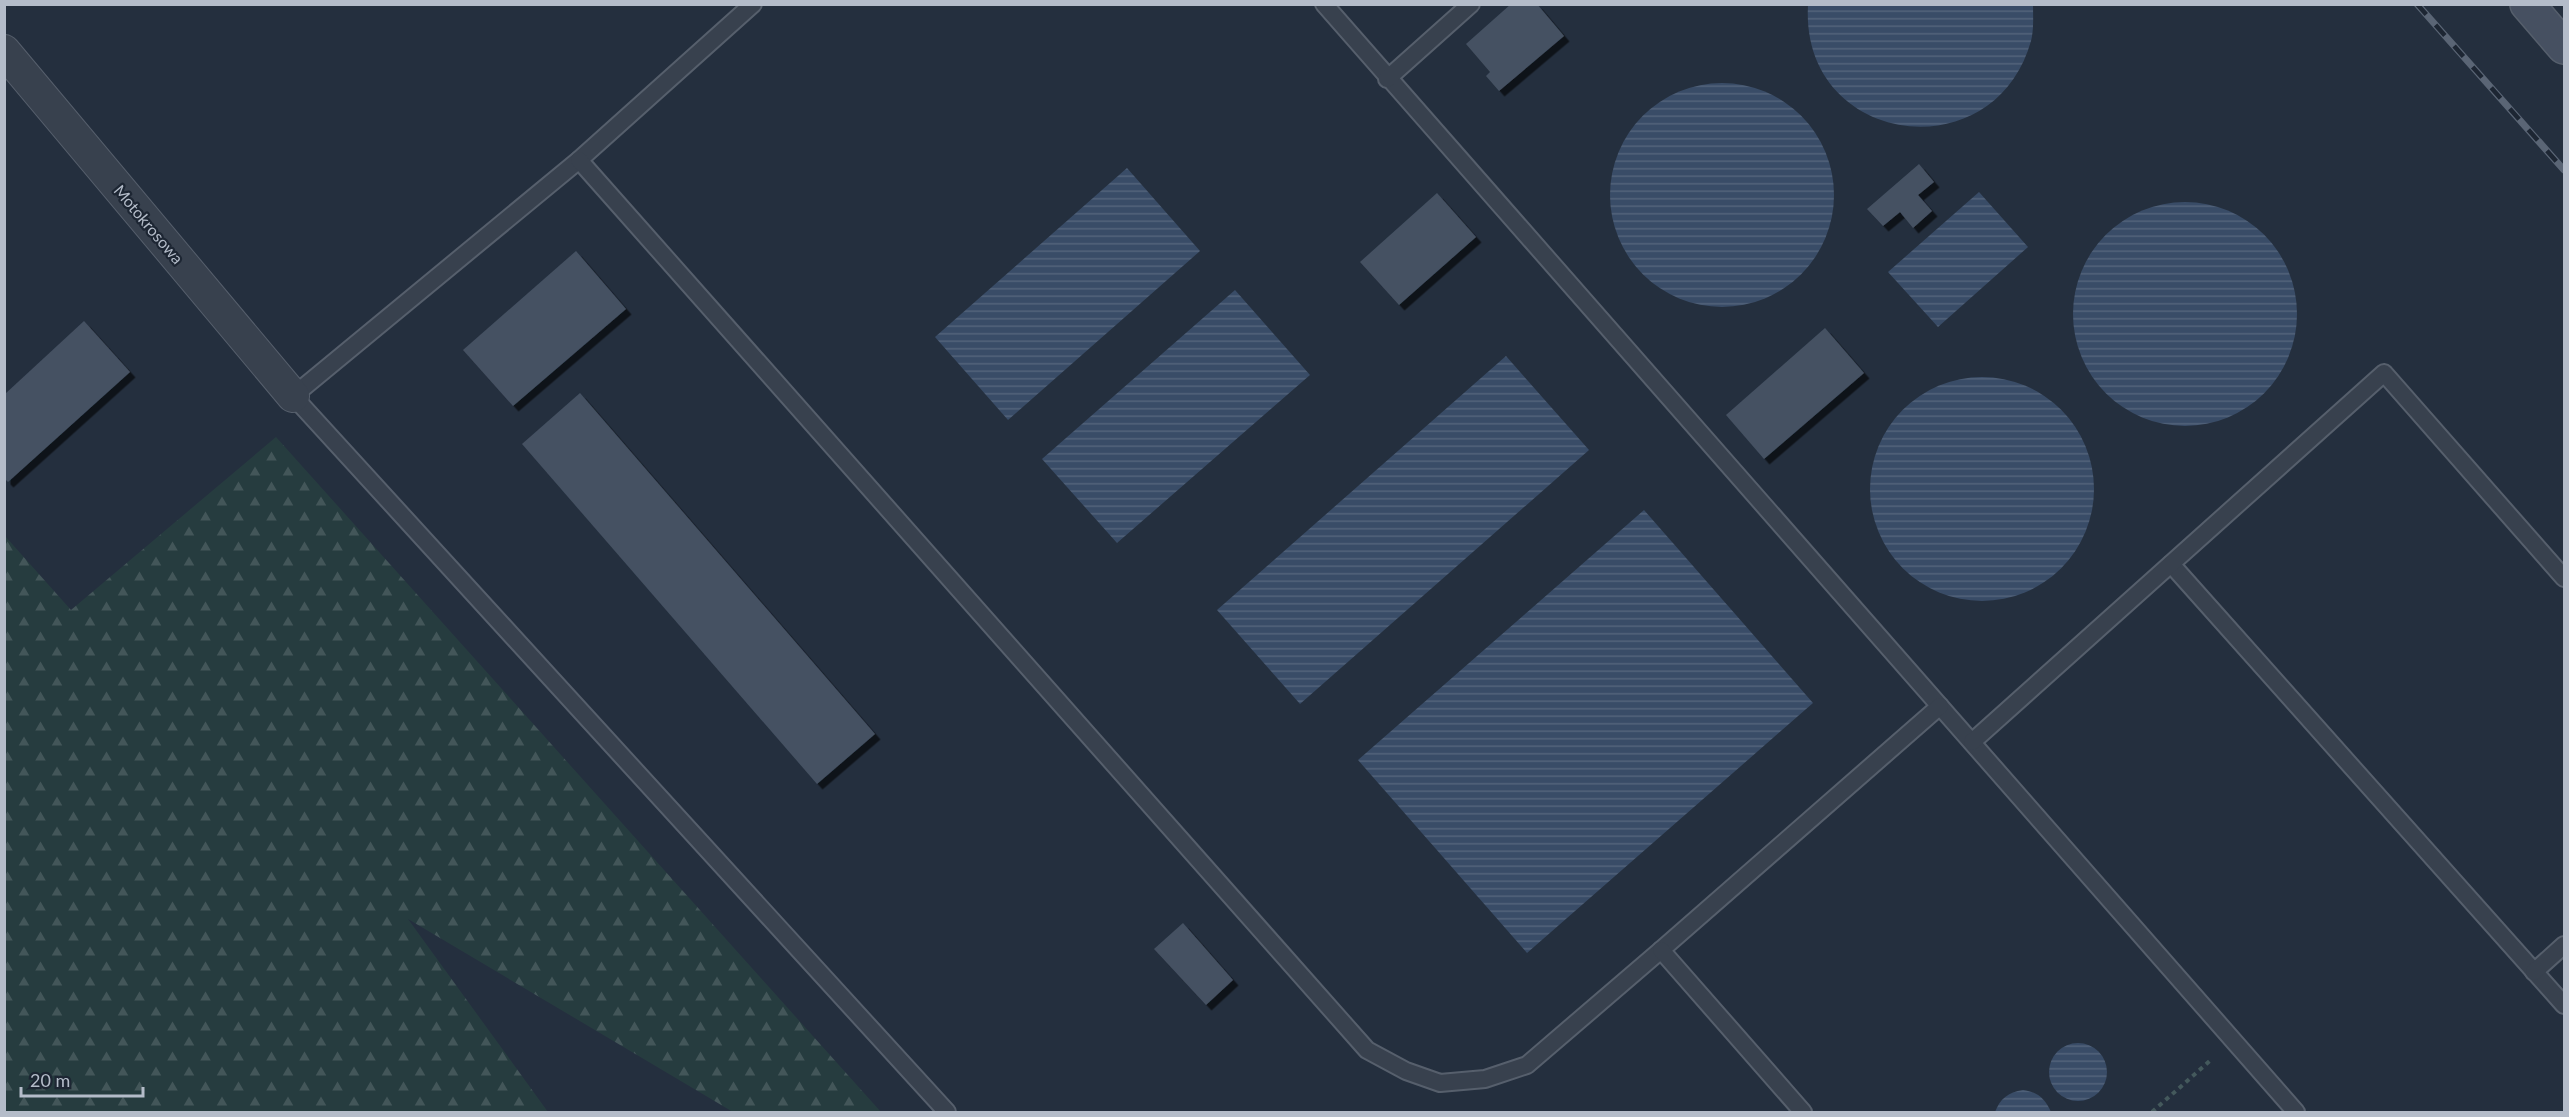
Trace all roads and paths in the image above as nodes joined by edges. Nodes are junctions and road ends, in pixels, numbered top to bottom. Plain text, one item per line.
1 (753, 4) edge
2 (1324, 4) edge
3 (1471, 4) edge
4 (2527, 4) edge
5 (2565, 47) edge
6 (4, 51) edge
7 (1387, 79) junction
8 (579, 160) junction
9 (293, 396) junction
10 (2171, 564) junction
11 (2565, 578) edge
12 (1940, 706) junction
13 (1972, 742) junction
14 (2565, 945) edge
15 (1661, 950) junction
16 (2534, 972) junction
17 (2565, 1005) edge
18 (2233, 1041) junction
19 (947, 1113) edge
20 (1803, 1113) edge
21 (2152, 1113) edge
22 (2296, 1113) edge

1 - 8 lane
2 - 7 lane
3 - 7 lane
4 - 5 street
6 - 9 street, Motokrosowa
7 - 12 lane
8 - 9 lane
8 - 15 lane
9 - 19 lane
10 - 11 lane
10 - 13 lane
10 - 16 lane
12 - 13 lane
12 - 15 lane
13 - 18 lane
14 - 16 lane
15 - 20 lane
16 - 17 lane
18 - 21 path
18 - 22 lane

